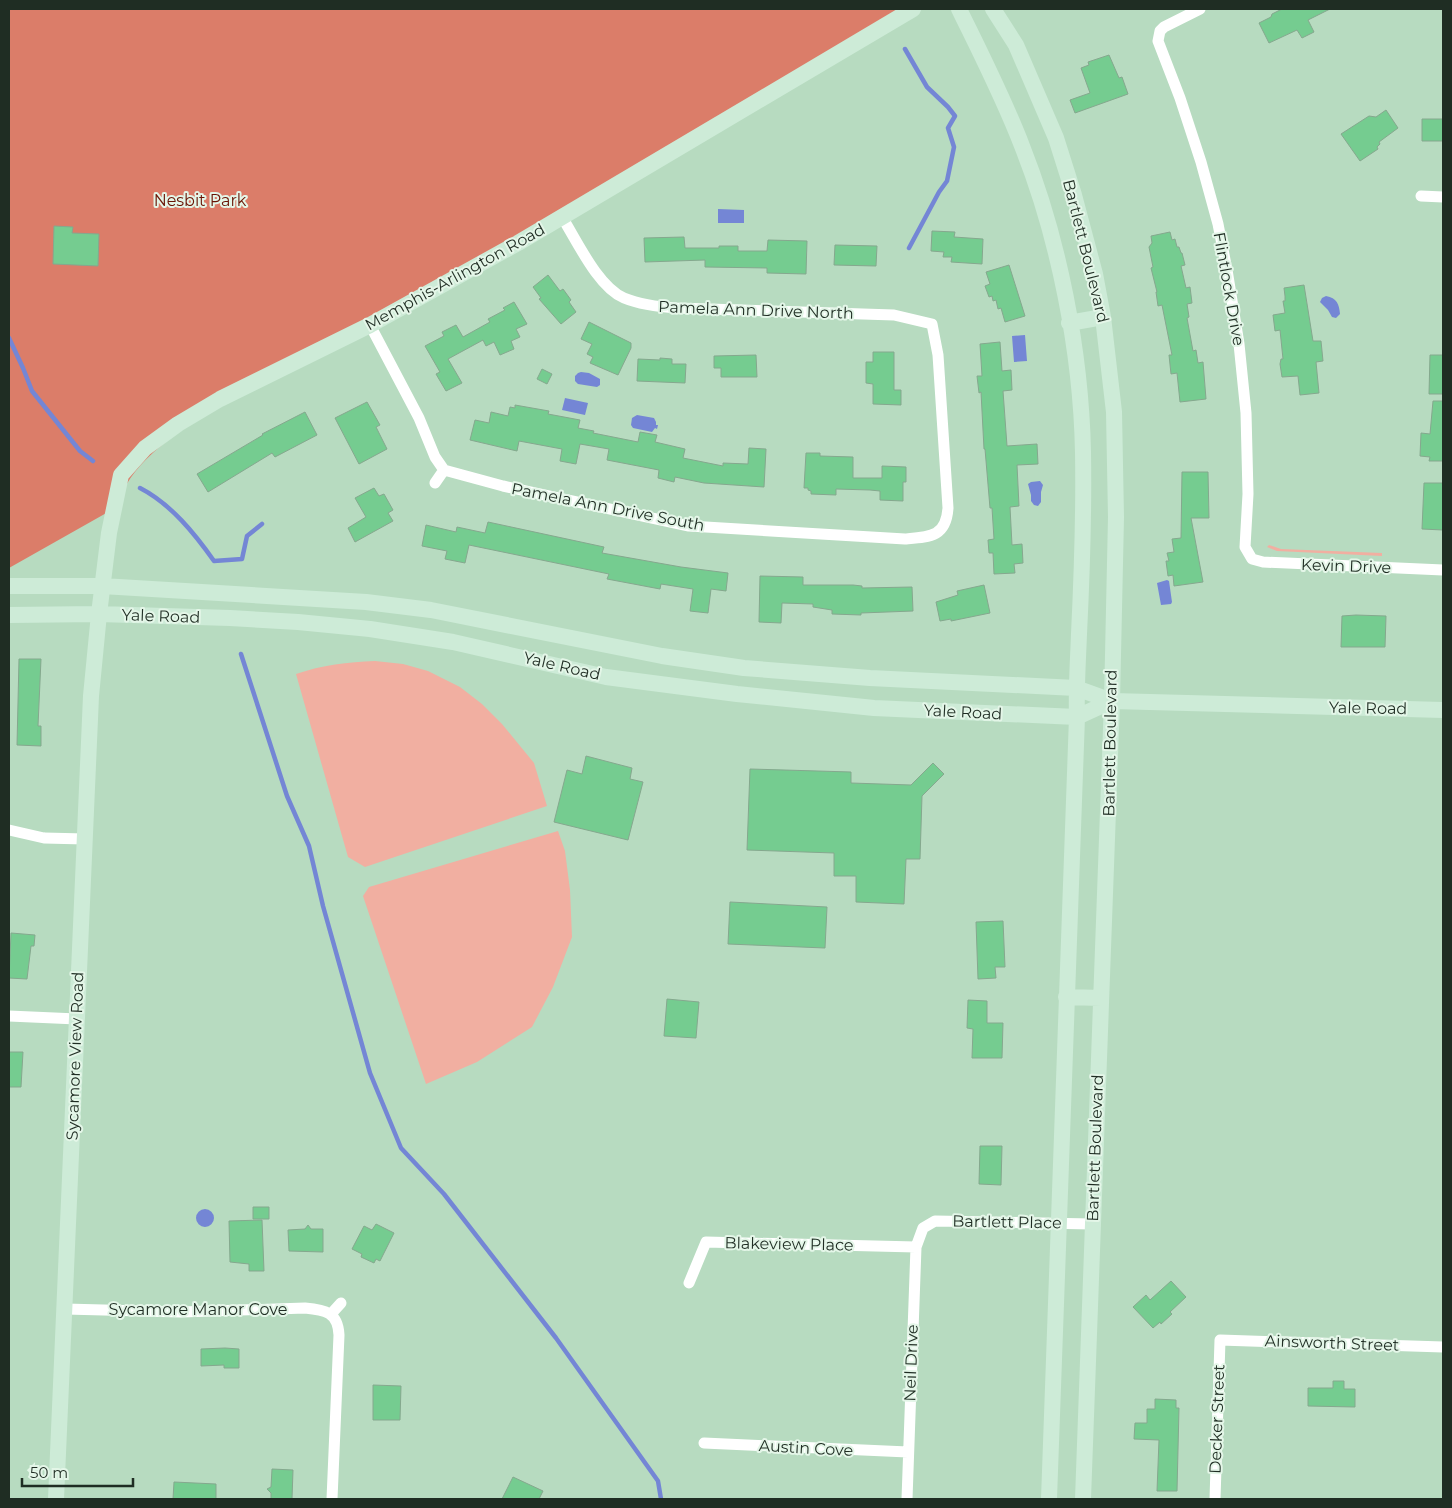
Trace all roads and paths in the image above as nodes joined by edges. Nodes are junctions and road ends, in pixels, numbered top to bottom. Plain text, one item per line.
1 (913, 9) edge
2 (958, 9) edge
3 (993, 9) edge
4 (1200, 9) edge
5 (1420, 196) dead end
6 (1443, 197) edge
7 (562, 217) junction
8 (1104, 317) junction
9 (1069, 323) junction
10 (370, 325) junction
11 (444, 470) junction
12 (435, 483) dead end
13 (936, 534) joint
14 (1250, 556) joint
15 (1443, 570) edge
16 (9, 586) edge
17 (102, 586) junction
18 (98, 614) junction
19 (9, 615) edge
20 (1076, 688) junction
21 (1112, 701) junction
22 (1443, 710) edge
23 (1077, 717) junction
24 (9, 830) edge
25 (85, 839) junction
26 (1066, 997) junction
27 (1101, 998) junction
28 (9, 1016) edge
29 (77, 1019) junction
30 (1060, 1223) junction
31 (1092, 1224) junction
32 (923, 1228) joint
33 (916, 1247) junction
34 (688, 1282) dead end
35 (342, 1303) dead end
36 (64, 1309) junction
37 (331, 1314) junction
38 (1220, 1340) joint
39 (1443, 1347) edge
40 (704, 1443) dead end
41 (908, 1452) junction
42 (56, 1499) edge
43 (332, 1499) edge
44 (907, 1499) edge
45 (1049, 1499) edge
46 (1083, 1499) edge
47 (1215, 1499) edge

1 - 7 main road, Memphis-Arlington Road
2 - 9 main road, Bartlett Boulevard
3 - 8 main road, Bartlett Boulevard
4 - 14 street, Flintlock Drive
5 - 6 street
7 - 10 main road, Memphis-Arlington Road
7 - 13 street, Pamela Ann Drive North
8 - 9 main road
8 - 21 main road, Bartlett Boulevard
9 - 20 main road, Bartlett Boulevard
10 - 11 street
10 - 17 main road, Memphis-Arlington Road
11 - 12 street
11 - 13 street, Pamela Ann Drive South
14 - 15 street, Kevin Drive
16 - 17 main road, Yale Road
17 - 18 main road, Memphis-Arlington Road
17 - 20 main road, Yale Road
18 - 19 main road, Yale Road
18 - 23 main road, Yale Road
18 - 25 main road, Sycamore View Road
20 - 21 main road, Yale Road
20 - 23 main road, Bartlett Boulevard
21 - 22 main road, Yale Road
21 - 23 main road, Yale Road
21 - 27 main road, Bartlett Boulevard
23 - 26 main road, Bartlett Boulevard
24 - 25 street
25 - 29 main road, Sycamore View Road
26 - 27 main road
26 - 30 main road, Bartlett Boulevard
27 - 31 main road, Bartlett Boulevard
28 - 29 street
29 - 36 main road, Sycamore View Road
30 - 31 street, Bartlett Place
30 - 32 street, Bartlett Place
30 - 45 main road, Bartlett Boulevard
31 - 46 main road, Bartlett Boulevard
32 - 33 street, Neil Drive
33 - 34 street, Blakeview Place
33 - 41 street, Neil Drive
35 - 37 street
36 - 37 street, Sycamore Manor Cove
36 - 42 main road, Sycamore View Road
37 - 43 street
38 - 39 street, Ainsworth Street
38 - 47 street, Decker Street
40 - 41 street, Austin Cove
41 - 44 street, Neil Drive

